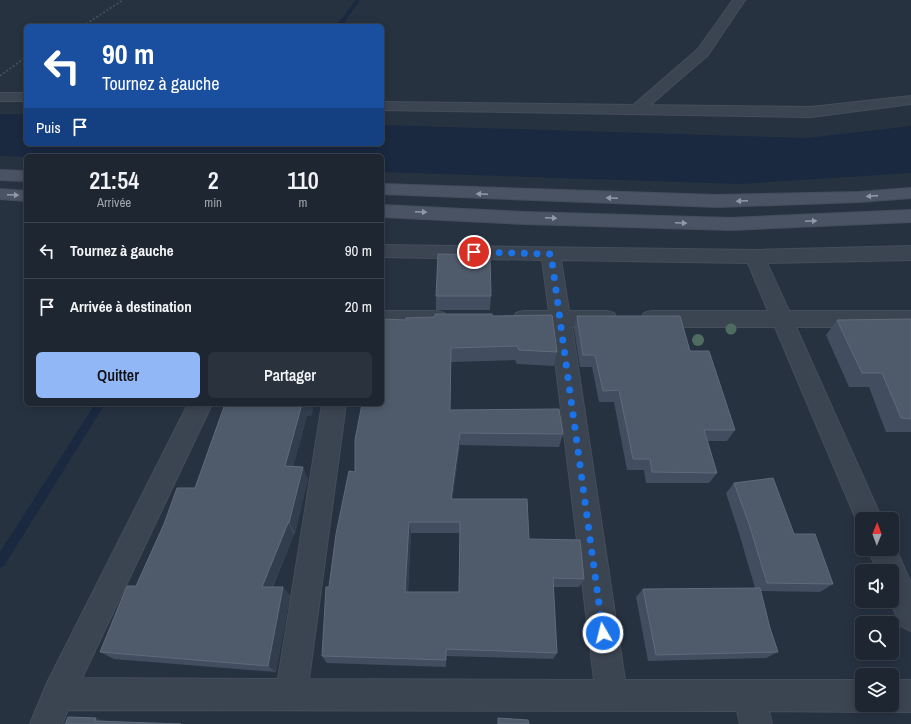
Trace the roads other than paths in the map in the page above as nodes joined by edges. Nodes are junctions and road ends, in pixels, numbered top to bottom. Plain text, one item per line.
1 (739, 0) edge
2 (0, 97) edge
3 (24, 98) edge
4 (911, 100) edge
5 (384, 106) edge
6 (636, 110) junction
7 (0, 175) edge
8 (24, 176) edge
9 (384, 189) edge
10 (911, 193) edge
11 (0, 194) edge
12 (24, 196) edge
13 (384, 211) edge
14 (911, 216) edge
15 (384, 251) edge
16 (911, 253) edge
17 (551, 254) junction
18 (755, 257) junction
19 (384, 319) edge
20 (459, 319) edge
21 (506, 319) edge
22 (560, 319) junction
23 (782, 319) junction
24 (911, 320) edge
25 (199, 406) edge
26 (334, 406) edge
27 (866, 512) edge
28 (899, 572) edge
29 (911, 573) edge
30 (899, 588) edge
31 (911, 616) edge
32 (58, 694) junction
33 (290, 695) junction
34 (612, 696) junction
35 (899, 696) edge
36 (911, 696) edge
37 (855, 697) edge
38 (752, 710) edge
39 (46, 724) edge

1 - 6 street
2 - 3 street
4 - 6 street
5 - 6 street
7 - 8 main road
10 -> 9 main road
11 -> 12 main road
13 -> 14 main road
15 - 17 street
16 - 18 street
17 - 18 street
17 - 22 street
18 - 23 street
19 - 20 street
21 - 22 street
22 - 23 street
22 - 34 street
23 - 24 street
23 - 27 street
25 - 32 street
26 - 33 street
28 - 29 street
30 - 31 street
32 - 33 street
32 - 39 street
33 - 34 street
34 - 38 street
35 - 36 street
37 - 38 street

